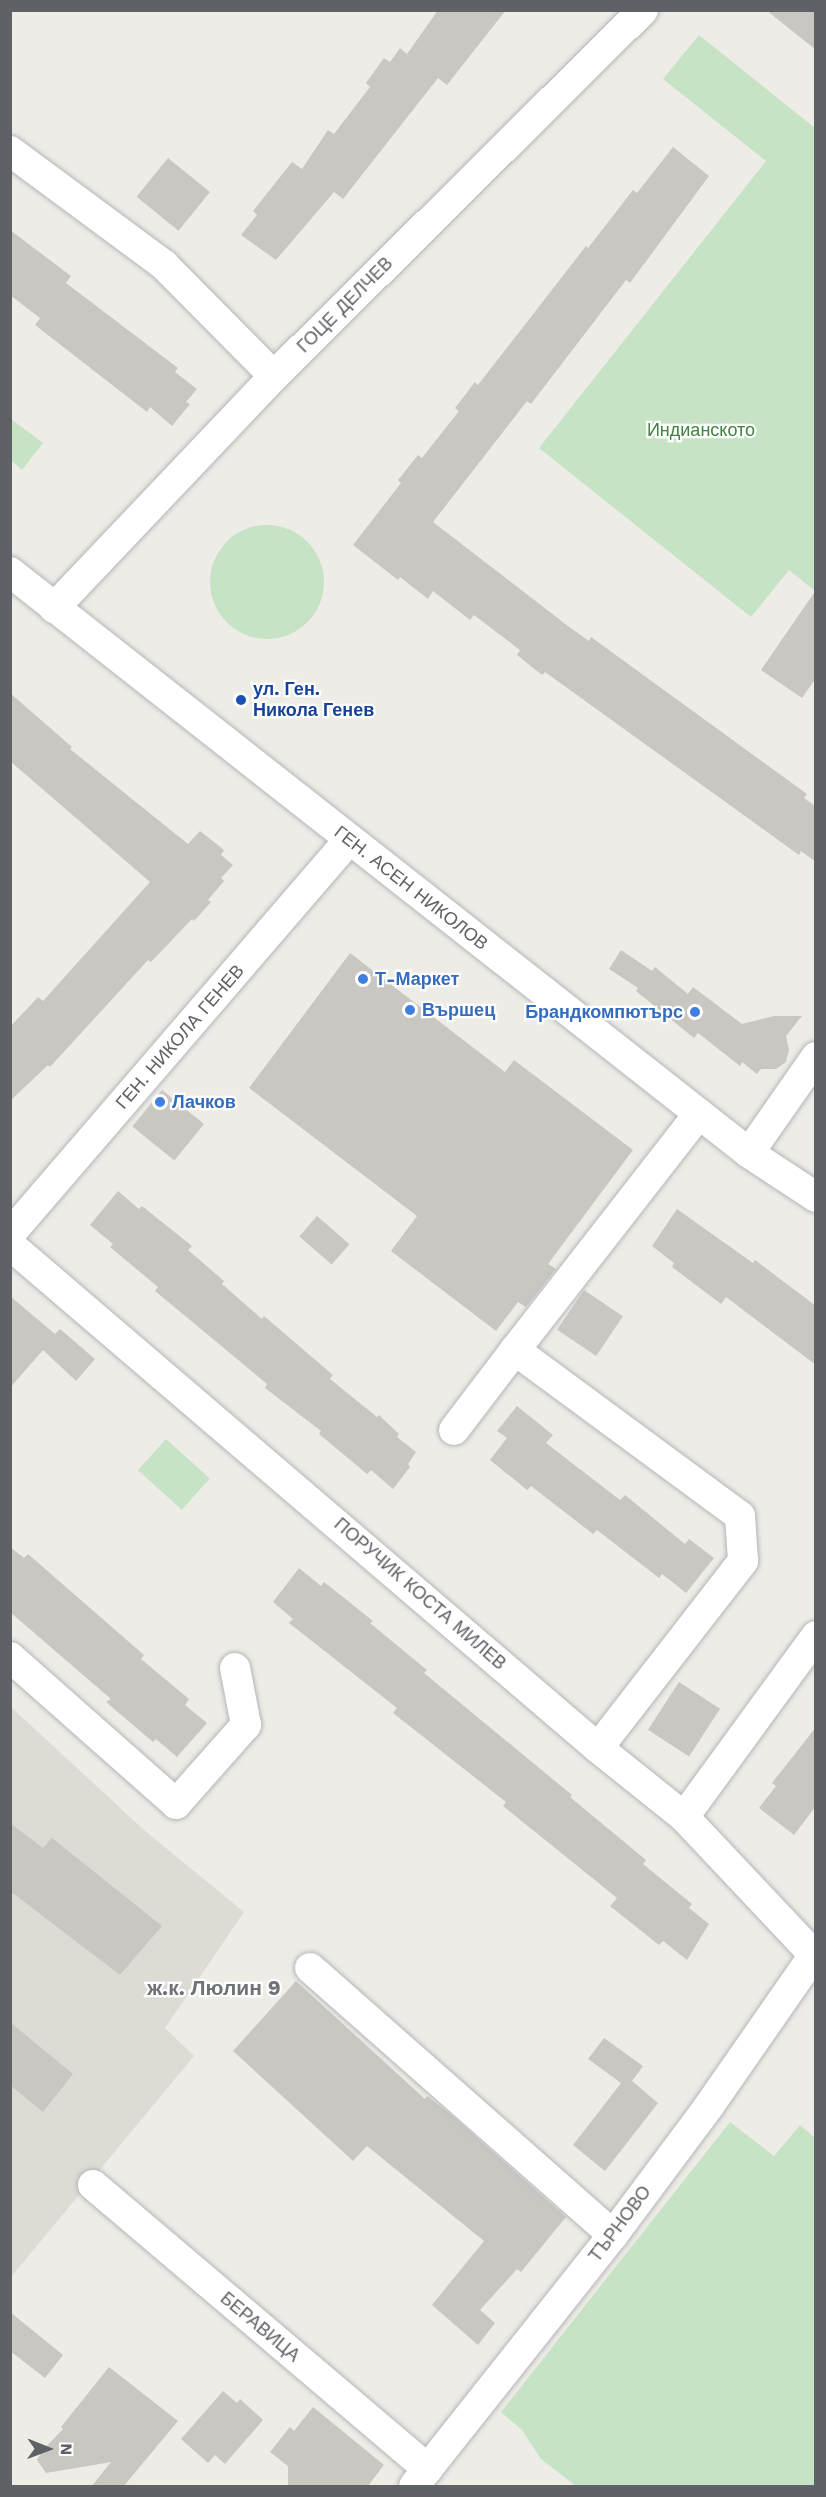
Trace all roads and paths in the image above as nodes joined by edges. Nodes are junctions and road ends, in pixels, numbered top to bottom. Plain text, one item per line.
1 (643, 10) edge
2 (10, 151) edge
3 (274, 376) junction
4 (10, 572) edge
5 (54, 608) junction
6 (349, 840) junction
7 (816, 1057) edge
8 (699, 1114) junction
9 (749, 1153) junction
10 (816, 1197) edge
11 (10, 1234) edge
12 (10, 1245) edge
13 (515, 1350) junction
14 (454, 1430) dead end
15 (816, 1636) edge
16 (10, 1657) edge
17 (235, 1668) dead end
18 (598, 1748) junction
19 (684, 1817) junction
20 (815, 1955) edge
21 (310, 1968) dead end
22 (93, 2185) dead end
23 (613, 2235) junction
24 (421, 2478) edge

1 - 3 street, ГОЦЕ ДЕЛЧЕВ
2 - 3 street
3 - 5 street, ГОЦЕ ДЕЛЧЕВ
4 - 5 street, ГЕН. АСЕН НИКОЛОВ
5 - 6 street, ГЕН. АСЕН НИКОЛОВ
6 - 8 street, ГЕН. АСЕН НИКОЛОВ
6 - 11 street, ГЕН. НИКОЛА ГЕНЕВ
7 - 9 street
8 - 9 street, ГЕН. АСЕН НИКОЛОВ
8 - 13 street
9 - 10 street, ГЕН. АСЕН НИКОЛОВ
12 - 18 street, ПОРУЧИК КОСТА МИЛЕВ
13 - 14 street
13 - 18 street
15 - 19 street
16 - 17 street
18 - 19 street, ПОРУЧИК КОСТА МИЛЕВ
19 - 20 street, ПОРУЧИК КОСТА МИЛЕВ
20 - 23 street, ТЪРНОВО
21 - 23 street
22 - 24 street, БЕРАВИЦА
23 - 24 street, ТЪРНОВО

